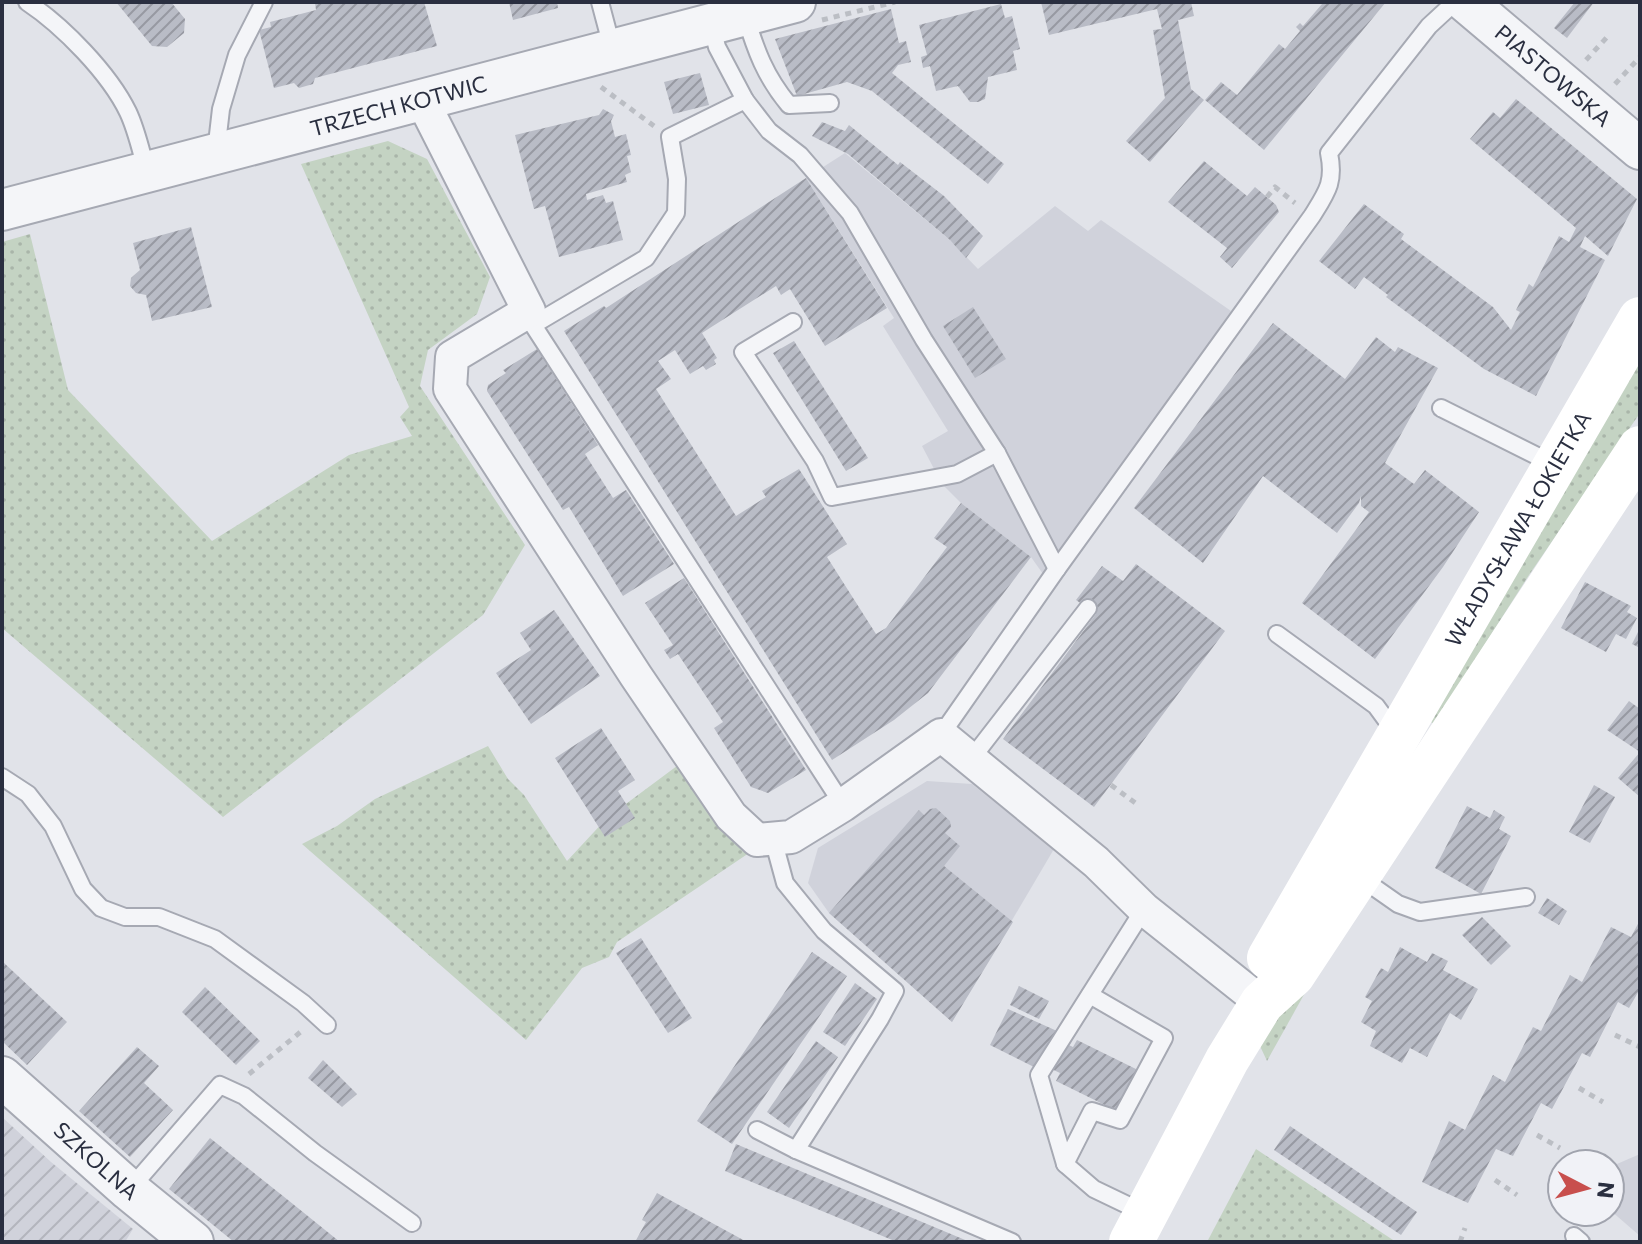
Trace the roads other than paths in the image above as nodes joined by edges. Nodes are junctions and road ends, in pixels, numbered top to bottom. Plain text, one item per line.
1 (27, 2) edge
2 (264, 2) edge
3 (600, 2) edge
4 (795, 2) edge
5 (1455, 2) edge
6 (1466, 2) edge
7 (728, 20) junction
8 (599, 55) junction
9 (422, 100) junction
10 (745, 100) junction
11 (830, 103) dead end
12 (1640, 149) edge
13 (216, 154) junction
14 (147, 172) junction
15 (2, 210) edge
16 (531, 318) junction
17 (1639, 319) edge
18 (793, 322) dead end
19 (1441, 408) dead end
20 (1640, 448) edge
21 (997, 453) junction
22 (1555, 465) junction
23 (1057, 569) junction
24 (1088, 608) dead end
25 (1277, 634) dead end
26 (941, 735) junction
27 (1415, 753) junction
28 (972, 758) junction
29 (2, 777) edge
30 (843, 805) junction
31 (773, 839) junction
32 (1356, 875) junction
33 (1526, 897) dead end
34 (1144, 909) junction
35 (1090, 995) junction
36 (1262, 1003) junction
37 (327, 1025) dead end
38 (2, 1077) edge
39 (757, 1130) dead end
40 (796, 1150) junction
41 (1065, 1164) junction
42 (129, 1190) junction
43 (412, 1223) dead end
44 (1138, 1228) edge
45 (193, 1242) edge
46 (1012, 1242) edge

1 - 14 lane
2 - 13 lane
3 - 8 lane
4 - 7 street, TRZECH KOTWIC
5 - 23 lane
6 - 12 street, PIASTOWSKA
7 - 8 street, TRZECH KOTWIC
7 - 10 lane
7 - 11 lane
8 - 9 street, TRZECH KOTWIC
9 - 13 street, TRZECH KOTWIC
9 - 16 street
10 - 16 lane
10 - 21 lane
13 - 14 street, TRZECH KOTWIC
14 - 15 street, TRZECH KOTWIC
16 - 30 lane
16 - 31 street
17 - 22 main road, WŁADYSŁAWA ŁOKIETKA
18 - 21 lane
19 - 22 lane
20 - 27 main road, WŁADYSŁAWA ŁOKIETKA
21 - 23 lane
22 - 27 main road, WŁADYSŁAWA ŁOKIETKA
23 - 26 lane
24 - 28 lane
25 - 27 lane
26 - 28 street
26 - 30 street
27 - 32 main road, WŁADYSŁAWA ŁOKIETKA
27 - 36 main road, WŁADYSŁAWA ŁOKIETKA
28 - 34 street
29 - 37 lane
30 - 31 street
31 - 40 lane
32 - 33 lane
32 - 36 main road, WŁADYSŁAWA ŁOKIETKA
34 - 35 lane
34 - 36 street
35 - 41 lane
35 - 41 lane
36 - 44 main road, WŁADYSŁAWA ŁOKIETKA
38 - 42 street, SZKOLNA
39 - 40 lane
40 - 46 lane
41 - 44 lane
42 - 43 lane
42 - 45 street, SZKOLNA

